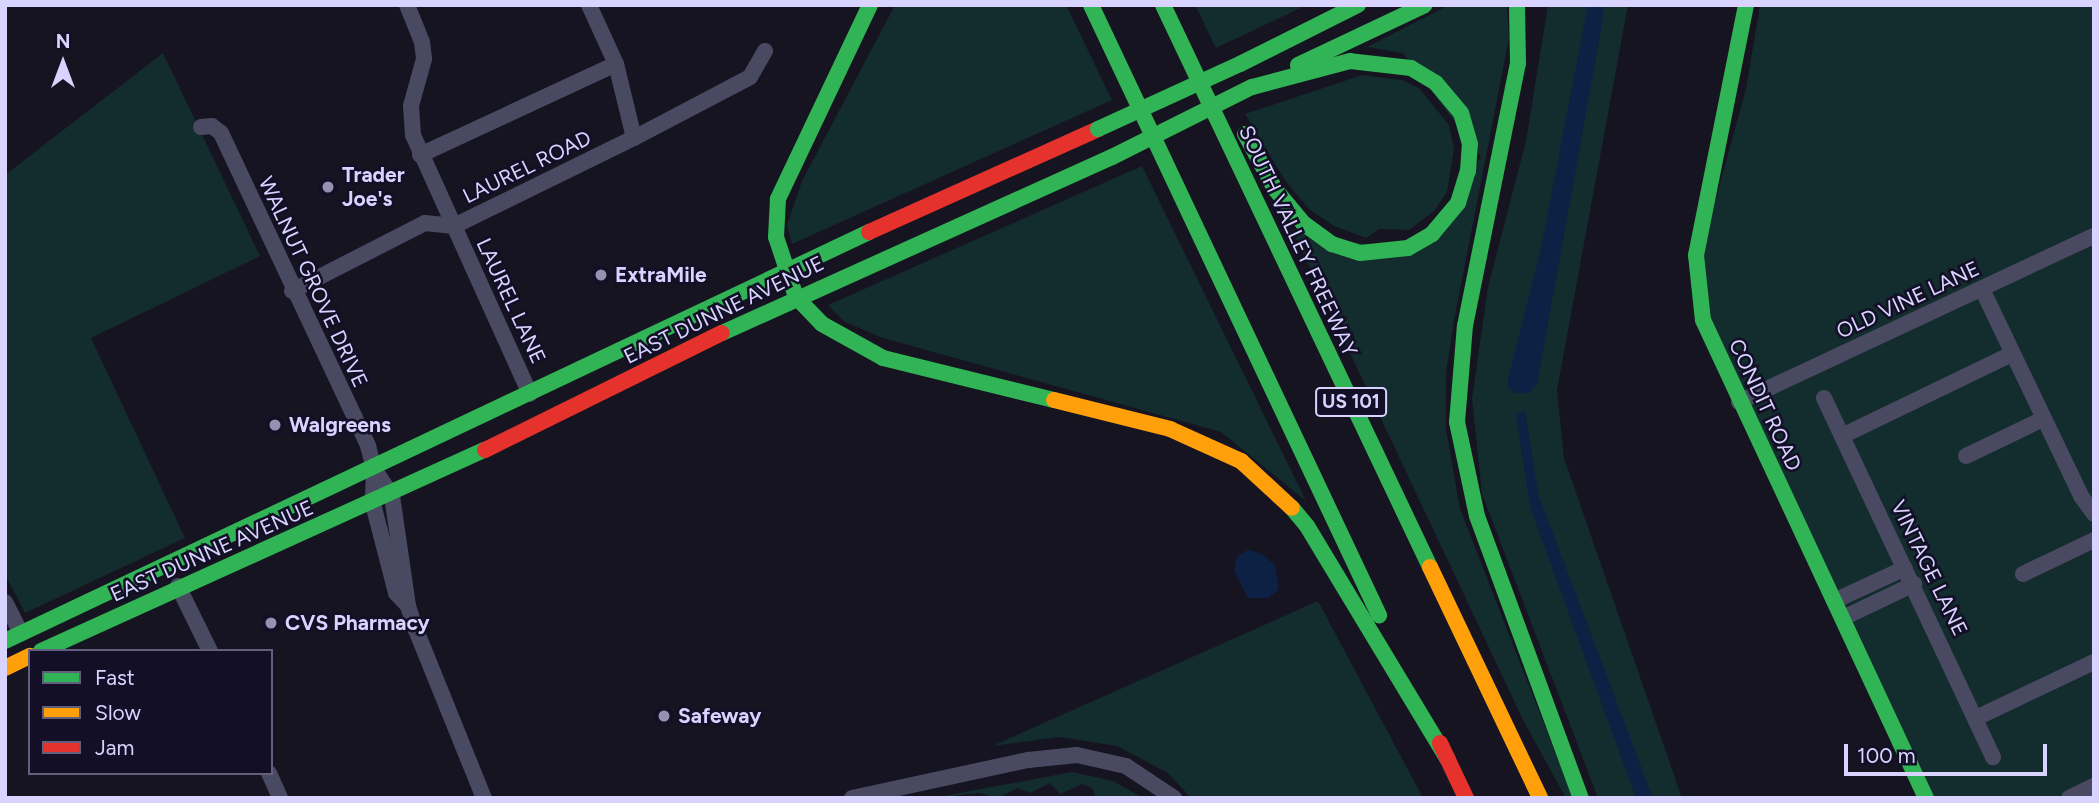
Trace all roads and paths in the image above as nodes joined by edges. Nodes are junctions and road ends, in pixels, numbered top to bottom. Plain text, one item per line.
1 (589, 5) edge
2 (870, 5) edge
3 (1091, 5) edge
4 (1163, 5) edge
5 (1172, 5) edge
6 (1358, 5) edge
7 (1425, 5) edge
8 (1517, 5) edge
9 (1746, 5) edge
10 (409, 6) edge
11 (765, 51) dead end
12 (616, 64) junction
13 (1252, 87) junction
14 (201, 127) dead end
15 (635, 138) junction
16 (421, 155) junction
17 (454, 226) junction
18 (2094, 236) edge
19 (786, 270) junction
20 (1982, 289) junction
21 (292, 291) junction
22 (796, 297) junction
23 (2012, 354) junction
24 (530, 394) junction
25 (1824, 398) dead end
26 (1739, 402) junction
27 (2043, 419) junction
28 (1842, 436) junction
29 (1966, 456) dead end
30 (374, 469) junction
31 (392, 496) junction
32 (373, 504) junction
33 (2094, 513) edge
34 (248, 526) junction
35 (2094, 540) edge
36 (1905, 568) junction
37 (2023, 574) dead end
38 (130, 580) junction
39 (1914, 584) junction
40 (178, 586) junction
41 (1834, 601) junction
42 (5, 602) edge
43 (408, 606) junction
44 (1843, 618) junction
45 (21, 633) junction
46 (5, 640) edge
47 (45, 649) edge
48 (208, 649) edge
49 (5, 653) edge
50 (28, 657) edge
51 (2094, 662) edge
52 (5, 668) edge
53 (1976, 718) junction
54 (1993, 757) dead end
55 (1448, 760) junction
56 (270, 775) edge
57 (2094, 786) edge
58 (280, 798) edge
59 (484, 798) edge
60 (852, 798) edge
61 (1174, 798) edge
62 (1466, 798) edge
63 (1540, 798) edge
64 (1581, 798) edge
65 (1926, 798) edge
66 (2069, 798) edge

1 - 12 street
2 - 19 main road
3 - 55 main road, US 101
4 - 63 main road, SOUTH VALLEY FREEWAY / US 101
5 - 13 main road
6 - 19 main road, EAST DUNNE AVENUE, bridge
7 - 13 main road, EAST DUNNE AVENUE
8 - 64 main road
9 - 26 main road, CONDIT ROAD
10 - 16 street, LAUREL LANE
11 - 15 street, LAUREL ROAD
12 - 15 street
12 - 16 street
13 - 22 main road, EAST DUNNE AVENUE, bridge
14 - 21 street, WALNUT GROVE DRIVE
15 - 17 street, LAUREL ROAD
16 - 17 street, LAUREL LANE
17 - 21 street, LAUREL ROAD
17 - 24 street, LAUREL LANE
18 - 20 street, OLD VINE LANE
19 - 22 main road
19 - 24 main road, EAST DUNNE AVENUE
20 - 23 street
20 - 26 street, OLD VINE LANE
21 - 30 street, WALNUT GROVE DRIVE
22 - 31 main road, EAST DUNNE AVENUE
22 - 55 main road
23 - 27 street
23 - 28 street
24 - 30 main road, EAST DUNNE AVENUE
25 - 28 street, VINTAGE LANE
26 - 41 main road, CONDIT ROAD
27 - 29 street
27 - 33 street
28 - 36 street, VINTAGE LANE
30 - 31 street, WALNUT GROVE DRIVE
30 - 32 street, WALNUT GROVE DRIVE
30 - 34 main road, EAST DUNNE AVENUE
31 - 32 main road, EAST DUNNE AVENUE
31 - 43 street, WALNUT GROVE DRIVE
32 - 40 main road, EAST DUNNE AVENUE
32 - 43 street, WALNUT GROVE DRIVE
34 - 38 main road, EAST DUNNE AVENUE
34 - 40 main road
35 - 37 street
36 - 39 street, VINTAGE LANE
36 - 41 street
38 - 40 main road
38 - 45 main road, EAST DUNNE AVENUE
39 - 44 street
39 - 53 street, VINTAGE LANE
40 - 47 main road, EAST DUNNE AVENUE
40 - 48 street
41 - 44 main road, CONDIT ROAD
42 - 45 street
43 - 59 street, WALNUT GROVE DRIVE
44 - 65 main road, CONDIT ROAD
45 - 46 main road, EAST DUNNE AVENUE
45 - 49 main road
50 - 52 main road
51 - 53 street
53 - 54 street, VINTAGE LANE
55 - 62 main road, US 101
56 - 58 street
57 - 66 street
60 - 61 street

